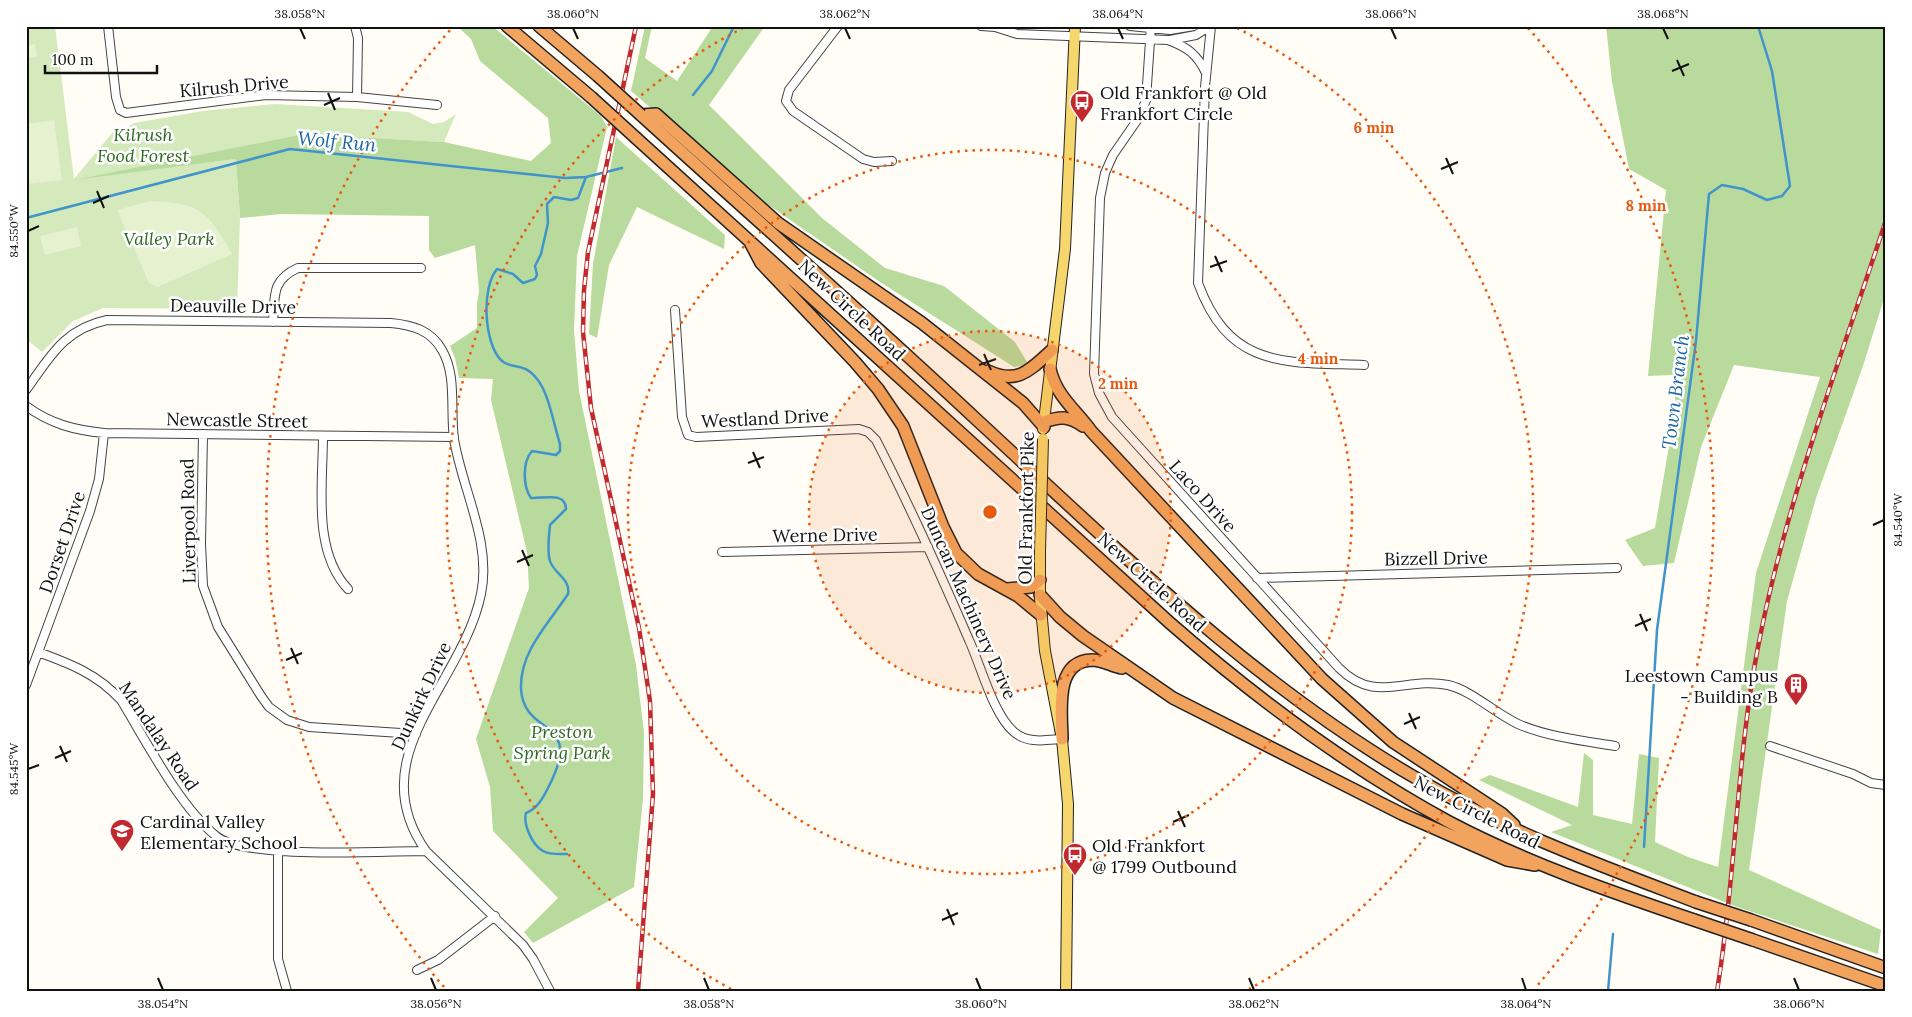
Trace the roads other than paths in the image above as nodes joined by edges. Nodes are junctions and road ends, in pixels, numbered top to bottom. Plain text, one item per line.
1 (108, 26) edge
2 (355, 26) edge
3 (507, 26) edge
4 (539, 26) edge
5 (838, 26) edge
6 (981, 26) edge
7 (1130, 26) edge
8 (1194, 26) edge
9 (1210, 26) edge
10 (997, 27) edge
11 (1151, 27) edge
12 (1074, 31) edge
13 (1150, 39) junction
14 (1168, 40) junction
15 (1206, 74) junction
16 (357, 97) junction
17 (436, 105) dead end
18 (641, 115) junction
19 (892, 161) dead end
20 (748, 238) junction
21 (421, 268) dead end
22 (675, 310) dead end
23 (273, 322) junction
24 (1052, 350) junction
25 (1364, 365) dead end
26 (448, 366) joint
27 (980, 367) junction
28 (1050, 369) junction
29 (26, 390) edge
30 (26, 406) edge
31 (1044, 424) junction
32 (1091, 431) junction
33 (104, 434) junction
34 (203, 434) junction
35 (323, 436) junction
36 (454, 437) junction
37 (876, 440) joint
38 (928, 547) junction
39 (722, 552) dead end
40 (1617, 568) dead end
41 (1257, 578) junction
42 (1040, 580) junction
43 (348, 589) dead end
44 (1006, 589) junction
45 (1040, 595) junction
46 (1041, 615) junction
47 (38, 652) junction
48 (1131, 670) junction
49 (26, 685) edge
50 (416, 734) junction
51 (1062, 739) junction
52 (1615, 746) dead end
53 (1770, 746) dead end
54 (1886, 785) edge
55 (1527, 836) junction
56 (426, 850) junction
57 (278, 852) junction
58 (1544, 865) junction
59 (495, 916) junction
60 (1886, 968) edge
61 (417, 970) dead end
62 (1886, 986) edge
63 (287, 991) edge
64 (550, 991) edge
65 (1066, 991) edge

1 - 16 street, Kilrush Drive
2 - 16 street
3 - 20 highway, New Circle Road, bridge
4 - 18 highway, New Circle Road, bridge
5 - 19 street
6 - 10 street
7 - 11 street
8 - 11 street
9 - 14 street
9 - 15 street
10 - 12 street
11 - 13 street, Laco Drive
12 - 13 street
12 - 24 main road, Old Frankfort Pike
13 - 14 street
13 - 41 street, Laco Drive
14 - 15 street
15 - 25 street
16 - 17 street, Kilrush Drive
18 - 27 highway
18 - 55 highway, New Circle Road
20 - 44 highway
20 - 58 highway, New Circle Road
21 - 23 street
22 - 37 street, Westland Drive
23 - 26 street, Deauville Drive
23 - 29 street, Deauville Drive
24 - 27 highway
24 - 28 main road, Old Frankfort Pike
26 - 36 street, Dunkirk Drive
27 - 31 highway
28 - 31 main road, Old Frankfort Pike
28 - 32 highway
30 - 33 street, Newcastle Street
31 - 32 highway
31 - 42 main road, Old Frankfort Pike, bridge
32 - 55 highway
33 - 34 street, Newcastle Street
33 - 47 street, Dorset Drive
34 - 35 street, Newcastle Street
34 - 50 street, Liverpool Road
35 - 36 street, Newcastle Street
35 - 43 street
36 - 50 street, Dunkirk Drive
37 - 38 street, Duncan Machinery Drive
38 - 39 street, Werne Drive
38 - 51 street, Duncan Machinery Drive
40 - 41 street, Bizzell Drive
41 - 52 street, Laco Drive
42 - 44 highway
42 - 45 main road, Old Frankfort Pike
44 - 46 highway
45 - 46 main road, Old Frankfort Pike
45 - 48 highway
46 - 51 main road, Old Frankfort Pike
47 - 49 street, Dorset Drive
47 - 57 street, Mandalay Road
48 - 51 highway
48 - 58 highway
50 - 56 street, Dunkirk Drive
51 - 65 main road, Old Frankfort Pike
53 - 54 street
55 - 60 highway, New Circle Road, bridge
56 - 57 street, Mandalay Road
56 - 59 street, Dunkirk Drive
57 - 63 street
58 - 62 highway, New Circle Road, bridge
59 - 61 street
59 - 64 street, Dunkirk Drive

